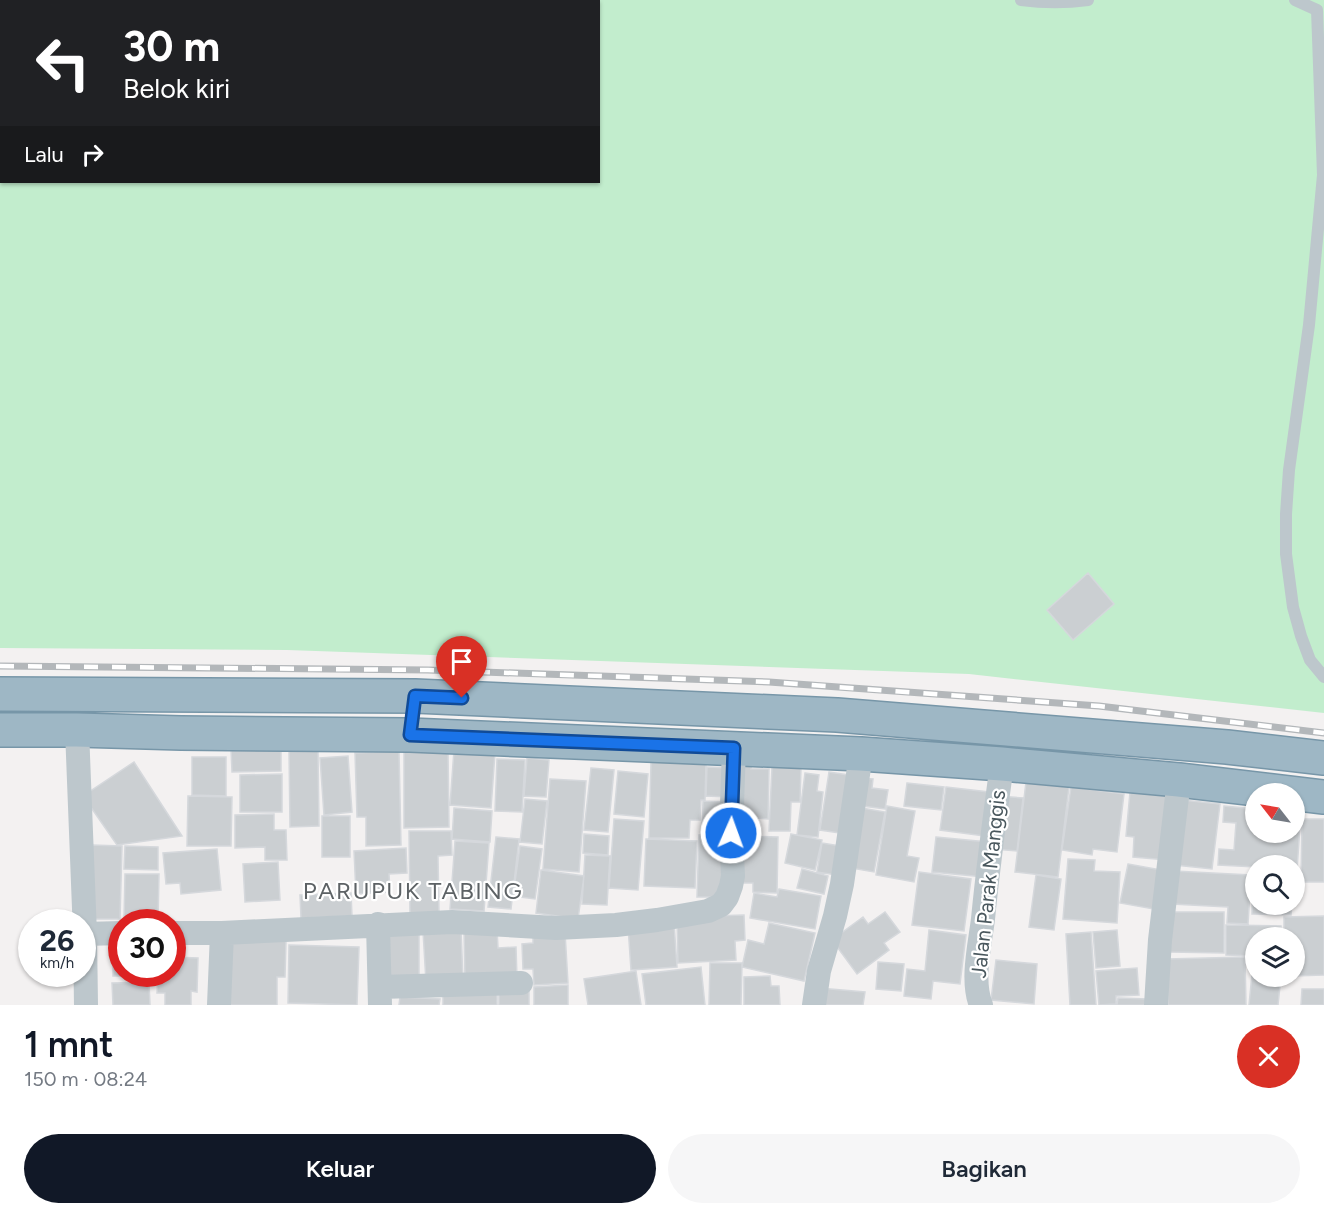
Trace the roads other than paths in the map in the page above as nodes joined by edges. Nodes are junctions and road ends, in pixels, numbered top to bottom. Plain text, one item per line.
1 (1021, 0) edge
2 (1088, 0) edge
3 (1295, 0) edge
4 (1321, 10) edge
5 (1324, 677) edge
6 (0, 694) edge
7 (415, 696) junction
8 (0, 730) edge
9 (77, 730) junction
10 (410, 735) junction
11 (1227, 747) junction
12 (734, 748) junction
13 (861, 754) junction
14 (1324, 758) edge
15 (1002, 764) junction
16 (1179, 780) junction
17 (1226, 786) junction
18 (1324, 796) edge
19 (85, 909) edge
20 (378, 924) junction
21 (186, 933) edge
22 (222, 933) junction
23 (521, 983) dead end
24 (86, 987) edge
25 (380, 996) edge
26 (86, 1005) edge
27 (219, 1005) edge
28 (814, 1005) edge
29 (981, 1005) edge
30 (1156, 1005) edge

1 - 2 lane
3 - 4 lane
4 - 5 lane
6 - 7 highway
7 - 10 highway
7 - 11 highway
8 - 9 highway
9 - 10 highway
9 - 19 street
10 - 12 highway
11 - 14 highway
11 - 17 highway
12 - 13 highway
12 - 20 street
13 - 15 highway
13 - 28 street
15 - 16 highway
15 - 29 street, Jalan Parak Manggis
16 - 17 highway
16 - 30 street
17 - 18 highway
20 - 22 street
20 - 25 street
21 - 22 street
22 - 27 street
23 - 25 street
24 - 26 street

